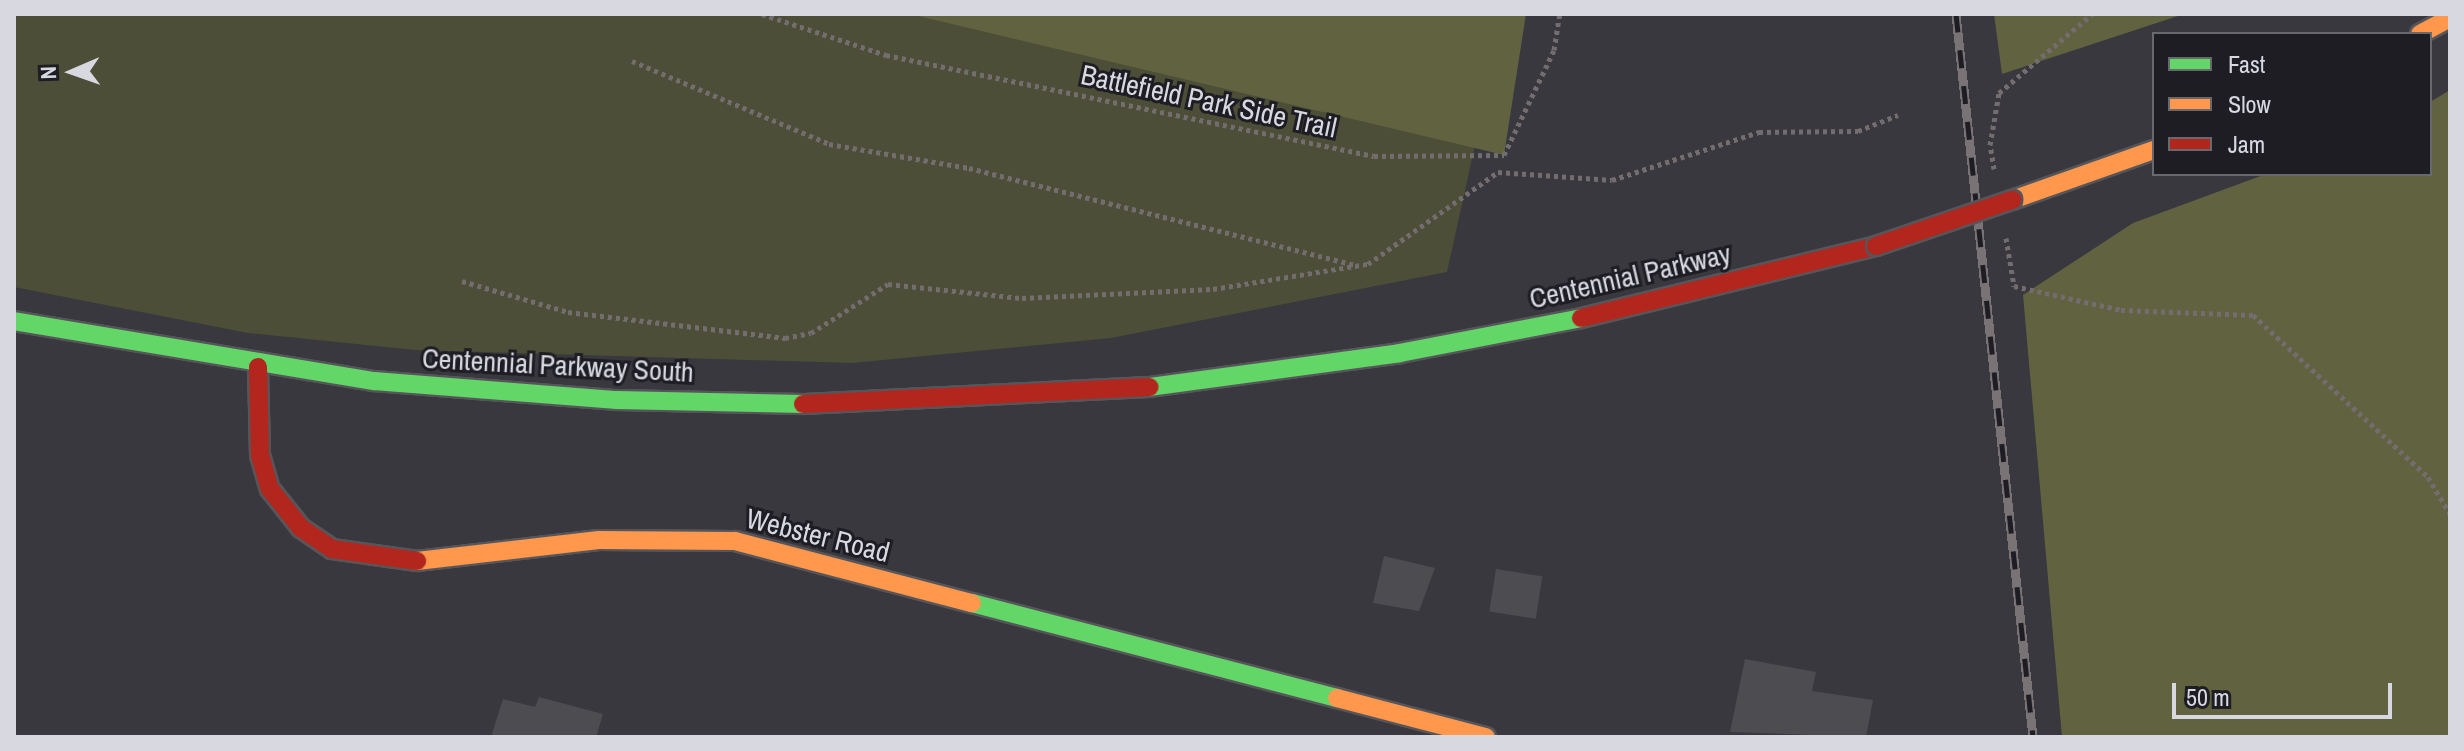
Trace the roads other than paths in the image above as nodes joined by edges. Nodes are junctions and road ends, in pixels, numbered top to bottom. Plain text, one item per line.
1 (2450, 18) edge
2 (2424, 32) edge
3 (2152, 151) edge
4 (14, 321) edge
5 (258, 367) junction
6 (1103, 393) joint
7 (1486, 737) edge

1 - 2 main road
3 - 6 main road, Centennial Parkway, bridge
4 - 5 main road, Centennial Parkway South
5 - 6 main road, Centennial Parkway South
5 - 7 main road, Webster Road

